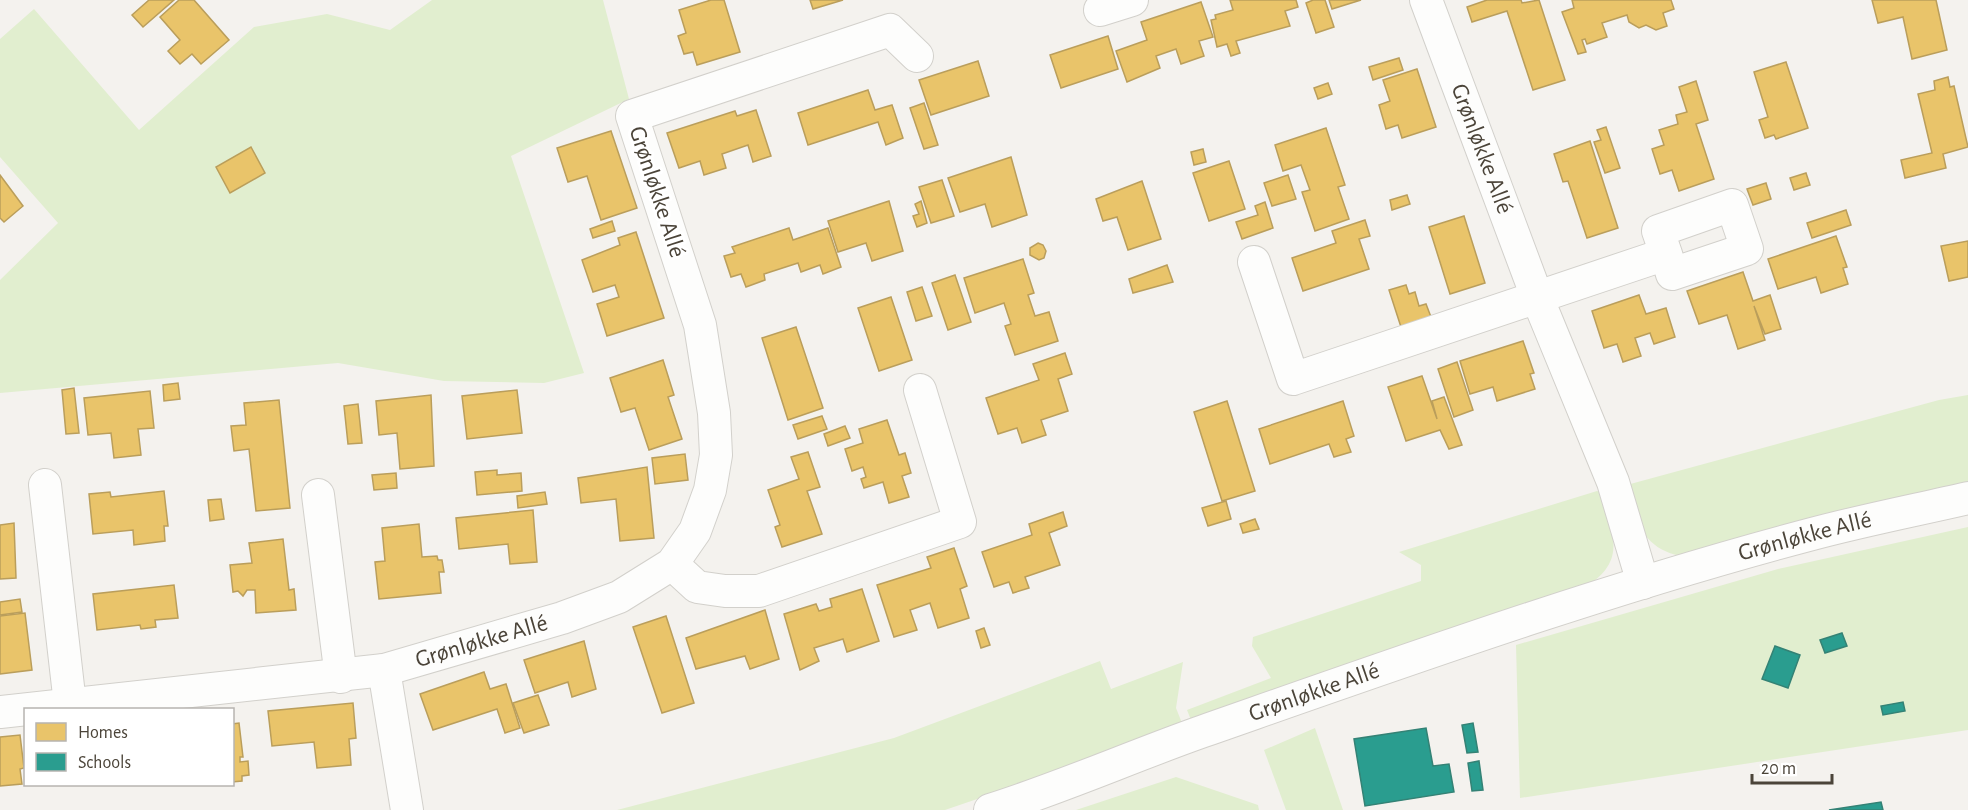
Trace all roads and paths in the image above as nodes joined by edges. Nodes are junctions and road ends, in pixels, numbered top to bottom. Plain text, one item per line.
1 (1132, 0) edge
2 (1426, 0) edge
3 (1100, 10) dead end
4 (917, 56) dead end
5 (1666, 254) dead end
6 (1254, 262) dead end
7 (1537, 297) junction
8 (920, 390) dead end
9 (45, 485) dead end
10 (318, 495) dead end
11 (1968, 498) edge
12 (672, 564) junction
13 (1643, 583) junction
14 (384, 670) junction
15 (341, 677) junction
16 (70, 704) junction
17 (35, 708) edge
18 (24, 709) edge
19 (0, 712) edge
20 (407, 810) edge
21 (990, 810) edge

1 - 3 street
2 - 7 street, Grønløkke Allé
4 - 12 street, Grønløkke Allé
5 - 7 street
6 - 7 street
7 - 13 street, Grønløkke Allé
8 - 12 street
9 - 16 street
10 - 15 street
11 - 13 street, Grønløkke Allé
12 - 14 street, Grønløkke Allé
13 - 21 street, Grønløkke Allé
14 - 15 street, Grønløkke Allé
14 - 20 street, Grønløkke Allé
15 - 16 street, Grønløkke Allé
16 - 17 street, Grønløkke Allé
18 - 19 street, Grønløkke Allé

